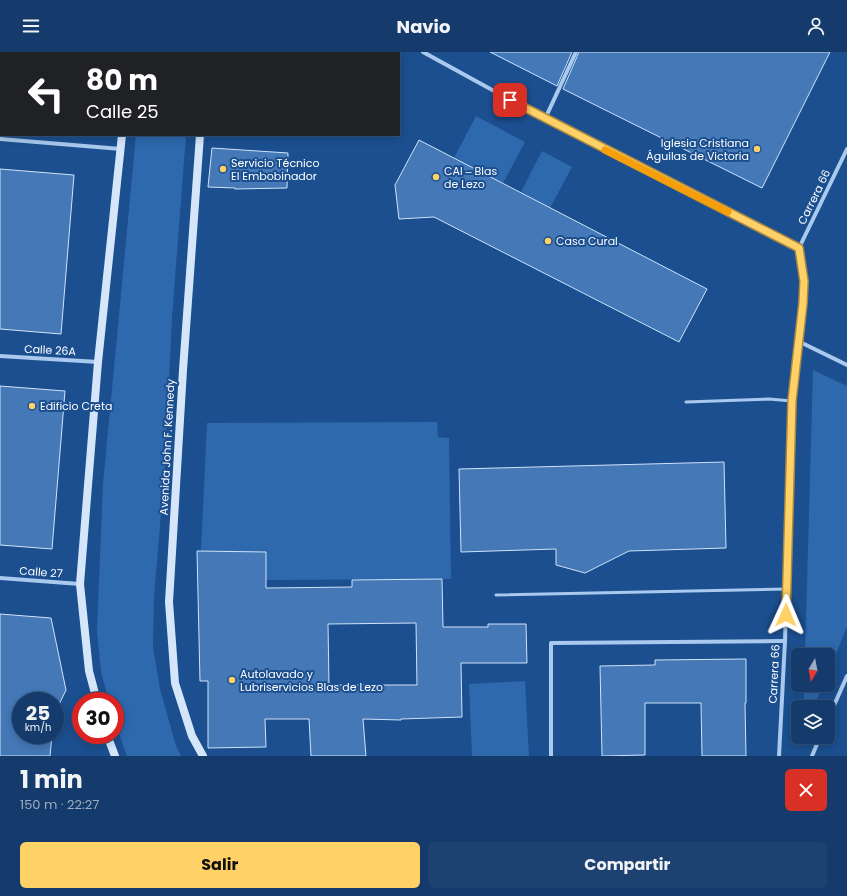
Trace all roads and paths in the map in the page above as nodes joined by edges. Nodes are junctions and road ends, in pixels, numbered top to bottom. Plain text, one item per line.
1 (423, 52) edge
2 (576, 52) edge
3 (545, 119) junction
4 (122, 136) edge
5 (200, 136) edge
6 (0, 139) edge
7 (121, 149) junction
8 (847, 149) edge
9 (799, 248) junction
10 (798, 341) junction
11 (0, 356) edge
12 (98, 362) junction
13 (847, 365) edge
14 (792, 401) junction
15 (686, 402) dead end
16 (0, 578) edge
17 (80, 584) junction
18 (786, 588) junction
19 (496, 595) dead end
20 (785, 641) junction
21 (847, 676) edge
22 (95, 692) edge
23 (835, 703) edge
24 (110, 744) edge
25 (817, 744) edge
26 (114, 756) edge
27 (203, 756) edge
28 (552, 756) edge
29 (778, 756) edge
30 (812, 756) edge

1 - 3 street
2 - 3 street
3 - 9 street
4 - 7 street
5 - 27 street, Avenida John F. Kennedy
6 - 7 street
7 - 12 street
8 - 9 street, Carrera 66
9 - 10 street, Carrera 66
10 - 13 street
10 - 14 street, Carrera 66
11 - 12 street, Calle 26A
12 - 17 street
14 - 15 lane
14 - 18 street, Carrera 66
16 - 17 street, Calle 27
17 - 22 street
18 - 19 lane
18 - 20 street, Carrera 66
20 - 28 street
20 - 29 street, Carrera 66
21 - 23 street
24 - 26 street
25 - 30 street

